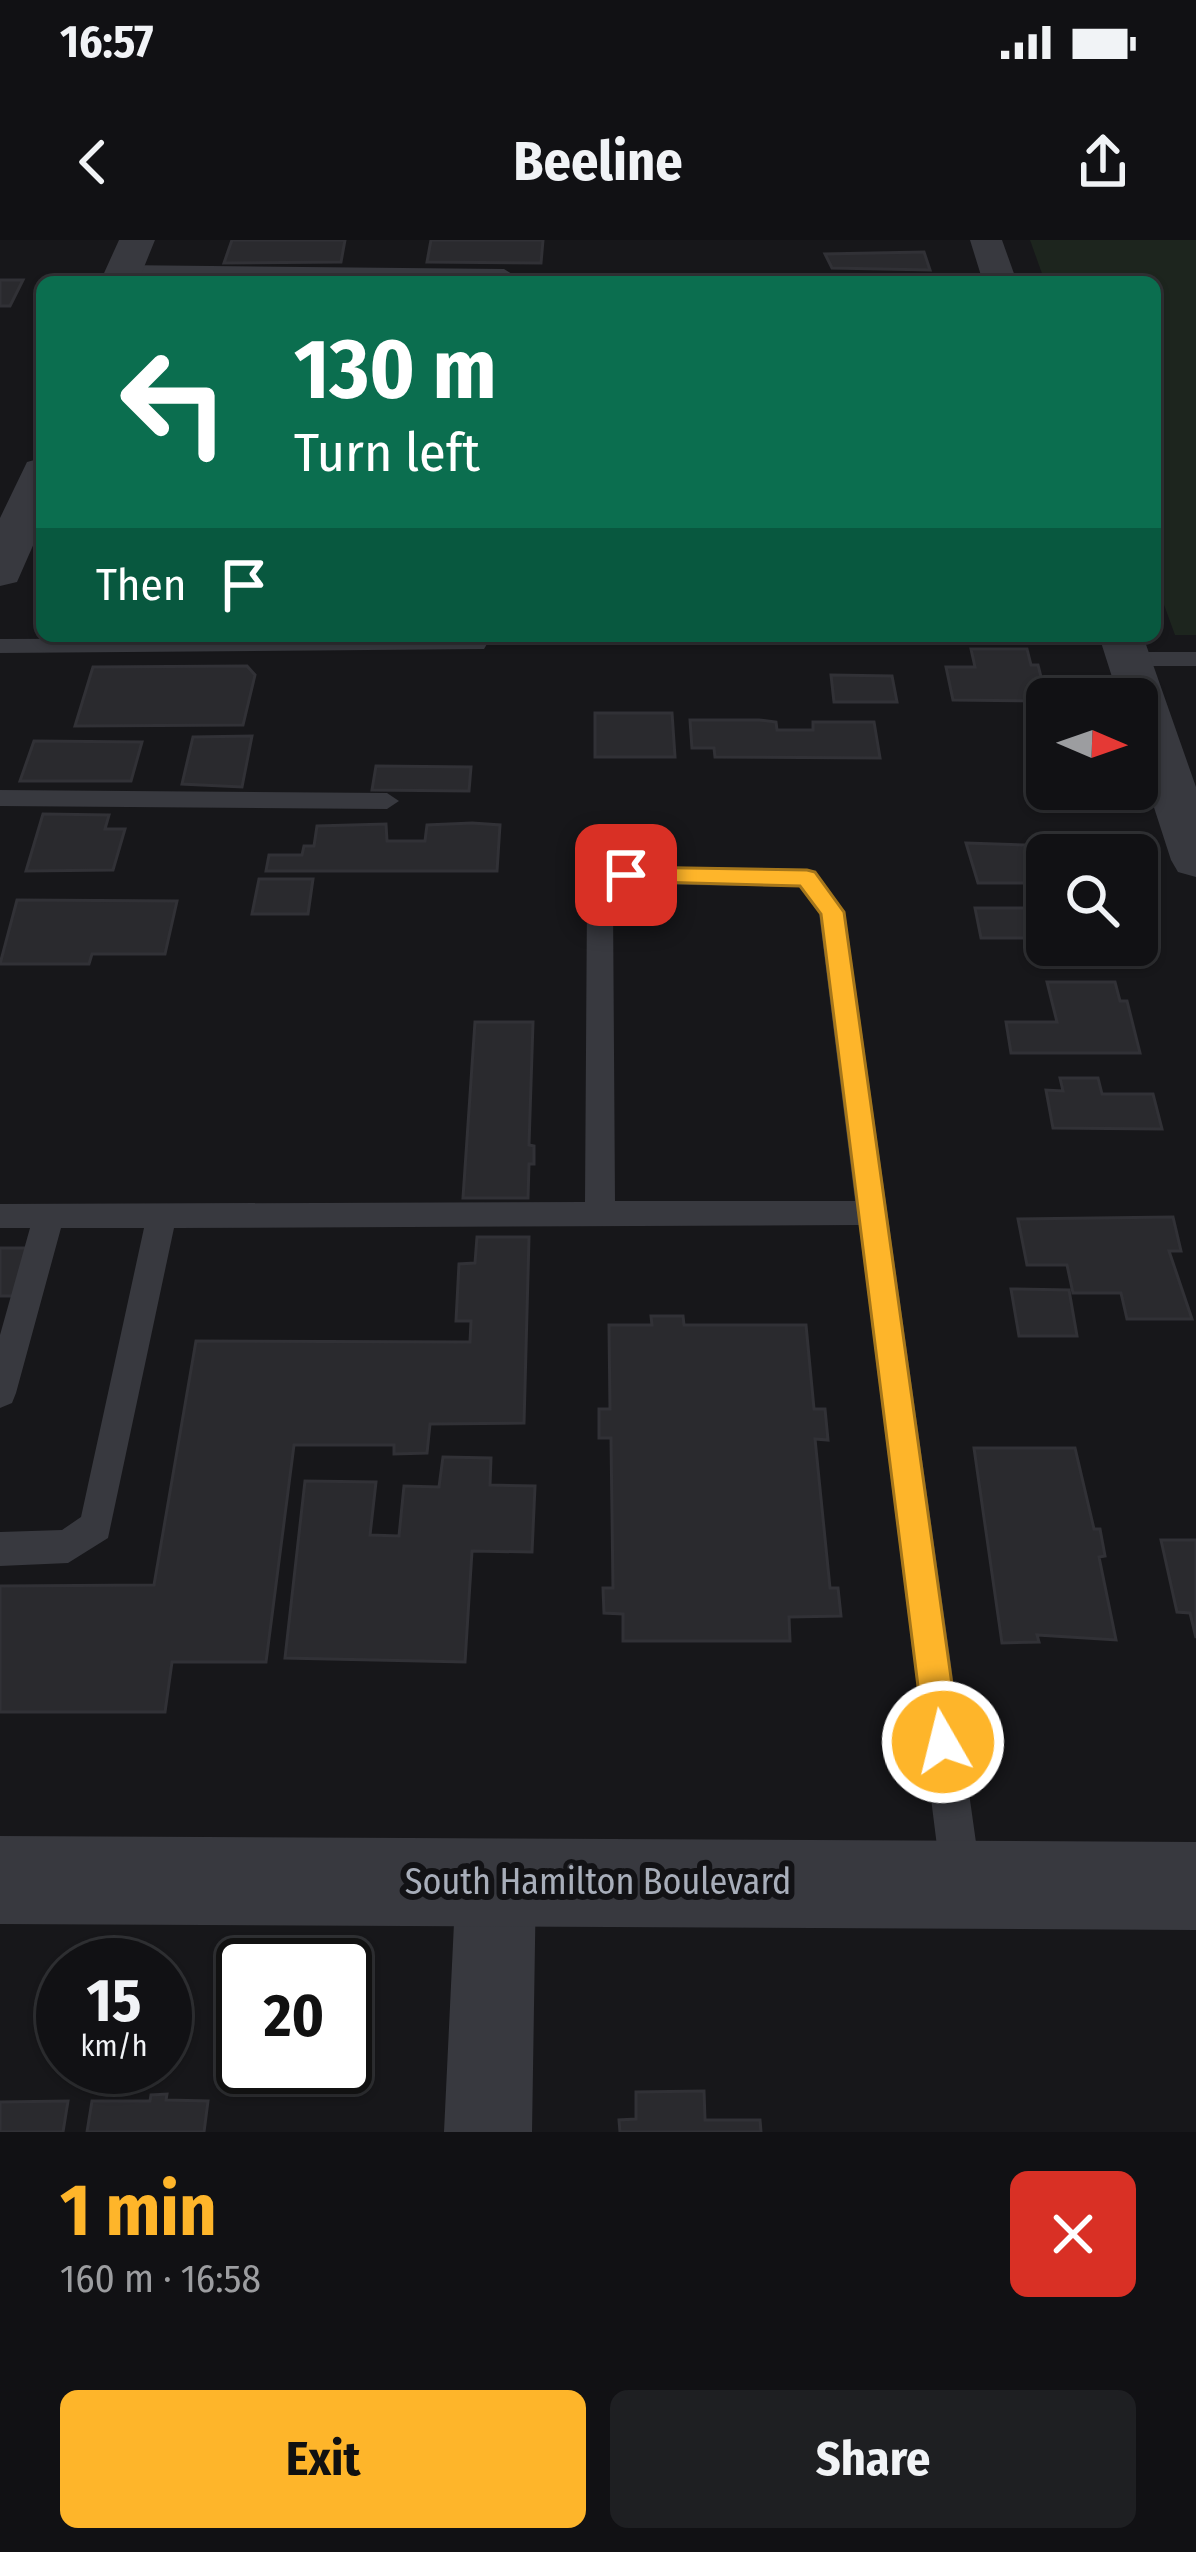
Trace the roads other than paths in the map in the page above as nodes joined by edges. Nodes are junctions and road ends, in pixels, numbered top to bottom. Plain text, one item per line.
1 (986, 240) edge
2 (127, 264) edge
3 (504, 274) dead end
4 (998, 276) edge
5 (36, 485) edge
6 (0, 572) edge
7 (476, 644) dead end
8 (0, 646) edge
9 (1125, 647) edge
10 (1196, 659) edge
11 (0, 798) edge
12 (387, 801) dead end
13 (1196, 860) edge
14 (600, 1213) junction
15 (870, 1213) junction
16 (162, 1214) junction
17 (0, 1216) edge
18 (49, 1216) junction
19 (0, 1393) edge
20 (0, 1549) edge
21 (0, 1880) edge
22 (496, 1881) junction
23 (962, 1884) junction
24 (1196, 1886) edge
25 (488, 2132) edge

1 - 4 street
2 - 3 lane
5 - 6 street
7 - 8 lane
9 - 10 lane
9 - 13 street
11 - 12 lane
14 - 15 lane
14 - 15 lane
14 - 16 lane
15 - 23 lane
16 - 18 lane
16 - 20 lane
17 - 18 lane
18 - 19 lane
21 - 22 street, South Hamilton Boulevard
22 - 23 street, South Hamilton Boulevard
22 - 25 street
23 - 24 street, South Hamilton Boulevard

